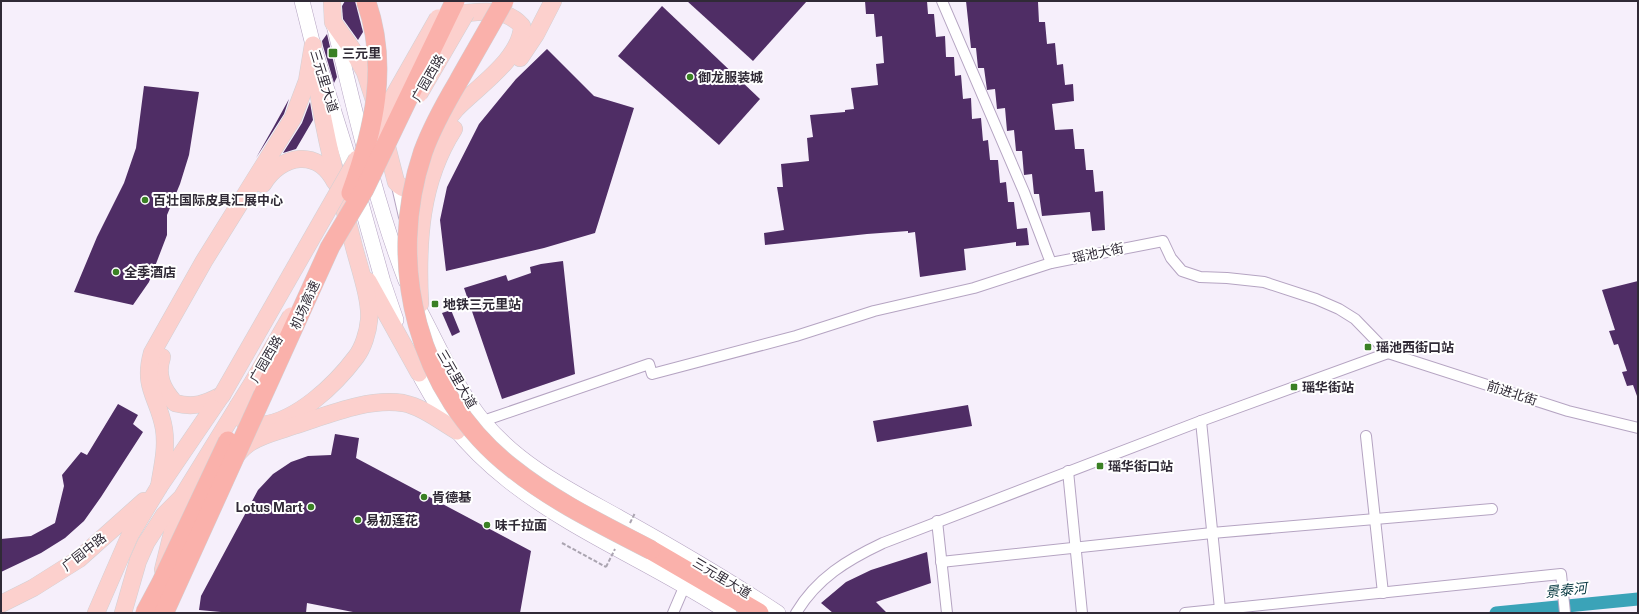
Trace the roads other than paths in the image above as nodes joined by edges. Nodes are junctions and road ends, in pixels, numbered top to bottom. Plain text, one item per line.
1 (302, 1) edge
2 (326, 1) edge
3 (332, 1) edge
4 (366, 1) edge
5 (485, 1) edge
6 (504, 1) edge
7 (553, 1) edge
8 (942, 1) edge
9 (458, 4) edge
10 (333, 22) junction
11 (313, 45) junction
12 (396, 182) junction
13 (340, 193) junction
14 (330, 248) junction
15 (1051, 263) junction
16 (359, 265) junction
17 (421, 314) junction
18 (292, 331) junction
19 (1388, 353) junction
20 (419, 374) junction
21 (222, 395) junction
22 (238, 406) junction
23 (483, 421) junction
24 (1201, 421) junction
25 (1638, 428) edge
26 (457, 431) junction
27 (1366, 436) dead end
28 (1068, 471) junction
29 (159, 488) junction
30 (182, 497) junction
31 (1492, 509) dead end
32 (1374, 519) junction
33 (937, 521) junction
34 (1212, 533) junction
35 (1075, 547) junction
36 (650, 550) junction
37 (941, 562) junction
38 (684, 585) junction
39 (33, 588) junction
40 (160, 588) junction
41 (1383, 593) junction
42 (1, 595) edge
43 (1, 604) edge
44 (1220, 610) junction
45 (96, 613) edge
46 (123, 613) edge
47 (145, 613) edge
48 (160, 613) edge
49 (164, 613) edge
50 (673, 613) edge
51 (729, 613) edge
52 (739, 613) edge
53 (759, 613) edge
54 (778, 613) edge
55 (796, 613) edge
56 (947, 613) edge
57 (1082, 613) edge
58 (1185, 613) edge
59 (1565, 613) edge

1 - 11 main road, 三元里大道
2 - 10 main road, 三元里大道
3 - 10 main road
4 - 14 highway, bridge
5 - 9 main road
6 - 36 highway, bridge
7 - 17 main road
8 - 15 street
9 - 12 main road
9 - 14 highway, 机场高速, bridge
9 - 21 main road, 广园西路, bridge
9 - 22 main road, 广园西路, bridge
10 - 12 main road
10 - 17 main road, 三元里大道
11 - 13 main road
11 - 20 main road, 三元里大道
11 - 29 main road
12 - 17 street
13 - 16 main road
13 - 21 main road
14 - 18 highway, 机场高速, bridge
15 - 19 street, 瑶池大街
15 - 23 street
16 - 20 main road
16 - 22 main road
17 - 23 main road, 三元里大道
18 - 47 highway, bridge
18 - 49 highway, 机场高速, bridge
19 - 24 street
19 - 25 street, 前进北街
20 - 26 main road, 三元里大道
21 - 29 main road, 广园西路
22 - 30 main road, 广园西路
23 - 54 main road, 三元里大道
24 - 28 street
24 - 34 street
26 - 38 main road, 三元里大道
26 - 40 main road
27 - 32 street
28 - 33 street
28 - 35 street
29 - 39 main road, 广园中路
29 - 45 main road, 广园西路
30 - 40 main road
30 - 46 main road, 广园西路
31 - 32 street
32 - 34 street
32 - 41 street
33 - 37 street
33 - 55 street
34 - 35 street
34 - 44 street
35 - 37 street
35 - 57 street
36 - 52 highway
36 - 53 highway
37 - 56 street
38 - 50 street
38 - 51 main road, 三元里大道
39 - 42 main road
39 - 43 main road, 广园中路
40 - 48 main road
41 - 44 street
41 - 59 street
44 - 58 street

